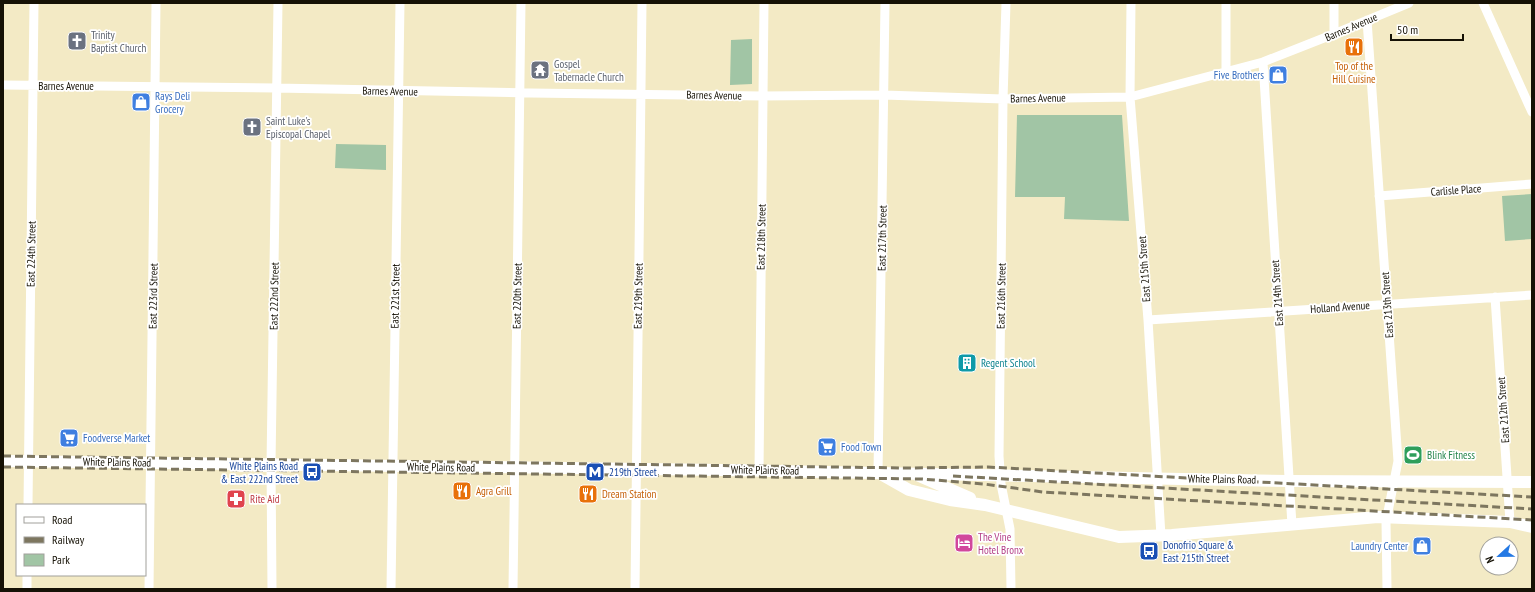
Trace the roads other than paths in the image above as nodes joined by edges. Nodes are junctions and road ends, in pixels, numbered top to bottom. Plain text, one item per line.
1 (34, 3) edge
2 (156, 3) edge
3 (278, 3) edge
4 (400, 3) edge
5 (521, 3) edge
6 (642, 3) edge
7 (764, 3) edge
8 (885, 3) edge
9 (1006, 3) edge
10 (1130, 3) edge
11 (1226, 3) edge
12 (1334, 3) edge
13 (1409, 3) edge
14 (1483, 3) edge
15 (1367, 20) junction
16 (1334, 34) junction
17 (1263, 62) junction
18 (1226, 71) junction
19 (3, 85) edge
20 (33, 86) junction
21 (155, 87) junction
22 (276, 88) junction
23 (398, 91) junction
24 (520, 93) junction
25 (641, 94) junction
26 (884, 95) junction
27 (762, 96) junction
28 (1130, 97) junction
29 (1003, 99) junction
30 (1532, 112) edge
31 (1532, 184) edge
32 (1379, 196) junction
33 (1532, 295) edge
34 (1495, 297) junction
35 (1387, 304) junction
36 (1278, 311) junction
37 (1148, 320) junction
38 (3, 461) edge
39 (28, 461) junction
40 (150, 463) junction
41 (272, 464) junction
42 (393, 466) junction
43 (515, 468) junction
44 (636, 469) junction
45 (758, 471) junction
46 (878, 473) junction
47 (912, 473) junction
48 (1000, 475) junction
49 (1157, 477) junction
50 (1289, 480) junction
51 (1393, 481) junction
52 (1508, 482) junction
53 (1532, 482) edge
54 (28, 504) edge
55 (985, 505) junction
56 (1006, 510) junction
57 (1386, 517) junction
58 (1510, 522) junction
59 (1292, 525) junction
60 (1532, 527) edge
61 (1161, 536) junction
62 (27, 576) edge
63 (27, 589) edge
64 (149, 589) edge
65 (272, 589) edge
66 (391, 589) edge
67 (513, 589) edge
68 (635, 589) edge
69 (1011, 589) edge
70 (1387, 589) edge

1 - 20 street, East 224th Street
2 - 21 street, East 223rd Street
3 - 22 street, East 222nd Street
4 - 23 street, East 221st Street
5 - 24 street, East 220th Street
6 - 25 street, East 219th Street
7 - 27 street, East 218th Street
8 - 26 street, East 217th Street
9 - 29 street, East 216th Street
10 - 28 street, East 215th Street
11 - 18 street
12 - 16 street
13 - 15 street, Barnes Avenue
14 - 30 street
15 - 16 street, Barnes Avenue
15 - 32 street, East 213th Street
16 - 17 street, Barnes Avenue
17 - 18 street, Barnes Avenue
17 - 36 street, East 214th Street
18 - 28 street, Barnes Avenue
19 - 20 street, Barnes Avenue
20 - 21 street, Barnes Avenue
20 - 39 street, East 224th Street
21 - 22 street, Barnes Avenue
21 - 40 street, East 223rd Street
22 - 23 street, Barnes Avenue
22 - 41 street, East 222nd Street
23 - 24 street, Barnes Avenue
23 - 42 street, East 221st Street
24 - 25 street, Barnes Avenue
24 - 43 street, East 220th Street
25 - 27 street, Barnes Avenue
25 - 44 street, East 219th Street
26 - 27 street, Barnes Avenue
26 - 29 street, Barnes Avenue
26 - 46 street, East 217th Street
27 - 45 street, East 218th Street
28 - 29 street, Barnes Avenue
28 - 37 street, East 215th Street
29 - 48 street, East 216th Street
31 - 32 street, Carlisle Place
32 - 35 street, East 213th Street
33 - 34 street, Holland Avenue
34 - 35 street, Holland Avenue
34 - 52 street, East 212th Street
35 - 36 street, Holland Avenue
35 - 51 street, East 213th Street
36 - 37 street, Holland Avenue
36 - 50 street, East 214th Street
37 - 49 street, East 215th Street
38 - 39 main road, White Plains Road
39 - 40 main road, White Plains Road
39 - 54 street, East 224th Street
40 - 41 main road, White Plains Road
40 - 64 street, East 223rd Street
41 - 42 main road, White Plains Road
41 - 65 street, East 222nd Street
42 - 43 main road, White Plains Road
42 - 66 street, East 221st Street
43 - 44 main road, White Plains Road
43 - 67 street, East 220th Street
44 - 45 main road, White Plains Road
44 - 68 street, East 219th Street
45 - 46 main road, White Plains Road
46 - 47 main road, White Plains Road
46 - 55 main road, White Plains Road
47 - 48 main road, White Plains Road
47 - 55 main road, White Plains Road
48 - 49 main road, White Plains Road
48 - 56 street, East 216th Street
49 - 50 main road, White Plains Road
49 - 61 street, East 215th Street
50 - 51 main road, White Plains Road
50 - 59 street, East 214th Street
51 - 52 main road, White Plains Road
51 - 57 street, East 213th Street
52 - 53 main road, White Plains Road
52 - 58 street, East 212th Street
55 - 56 main road, White Plains Road
56 - 61 main road, White Plains Road
56 - 69 street, East 216th Street
57 - 58 main road, White Plains Road
57 - 59 main road, White Plains Road
57 - 70 street, East 213th Street
58 - 60 main road, White Plains Road
59 - 61 main road, White Plains Road
62 - 63 street

